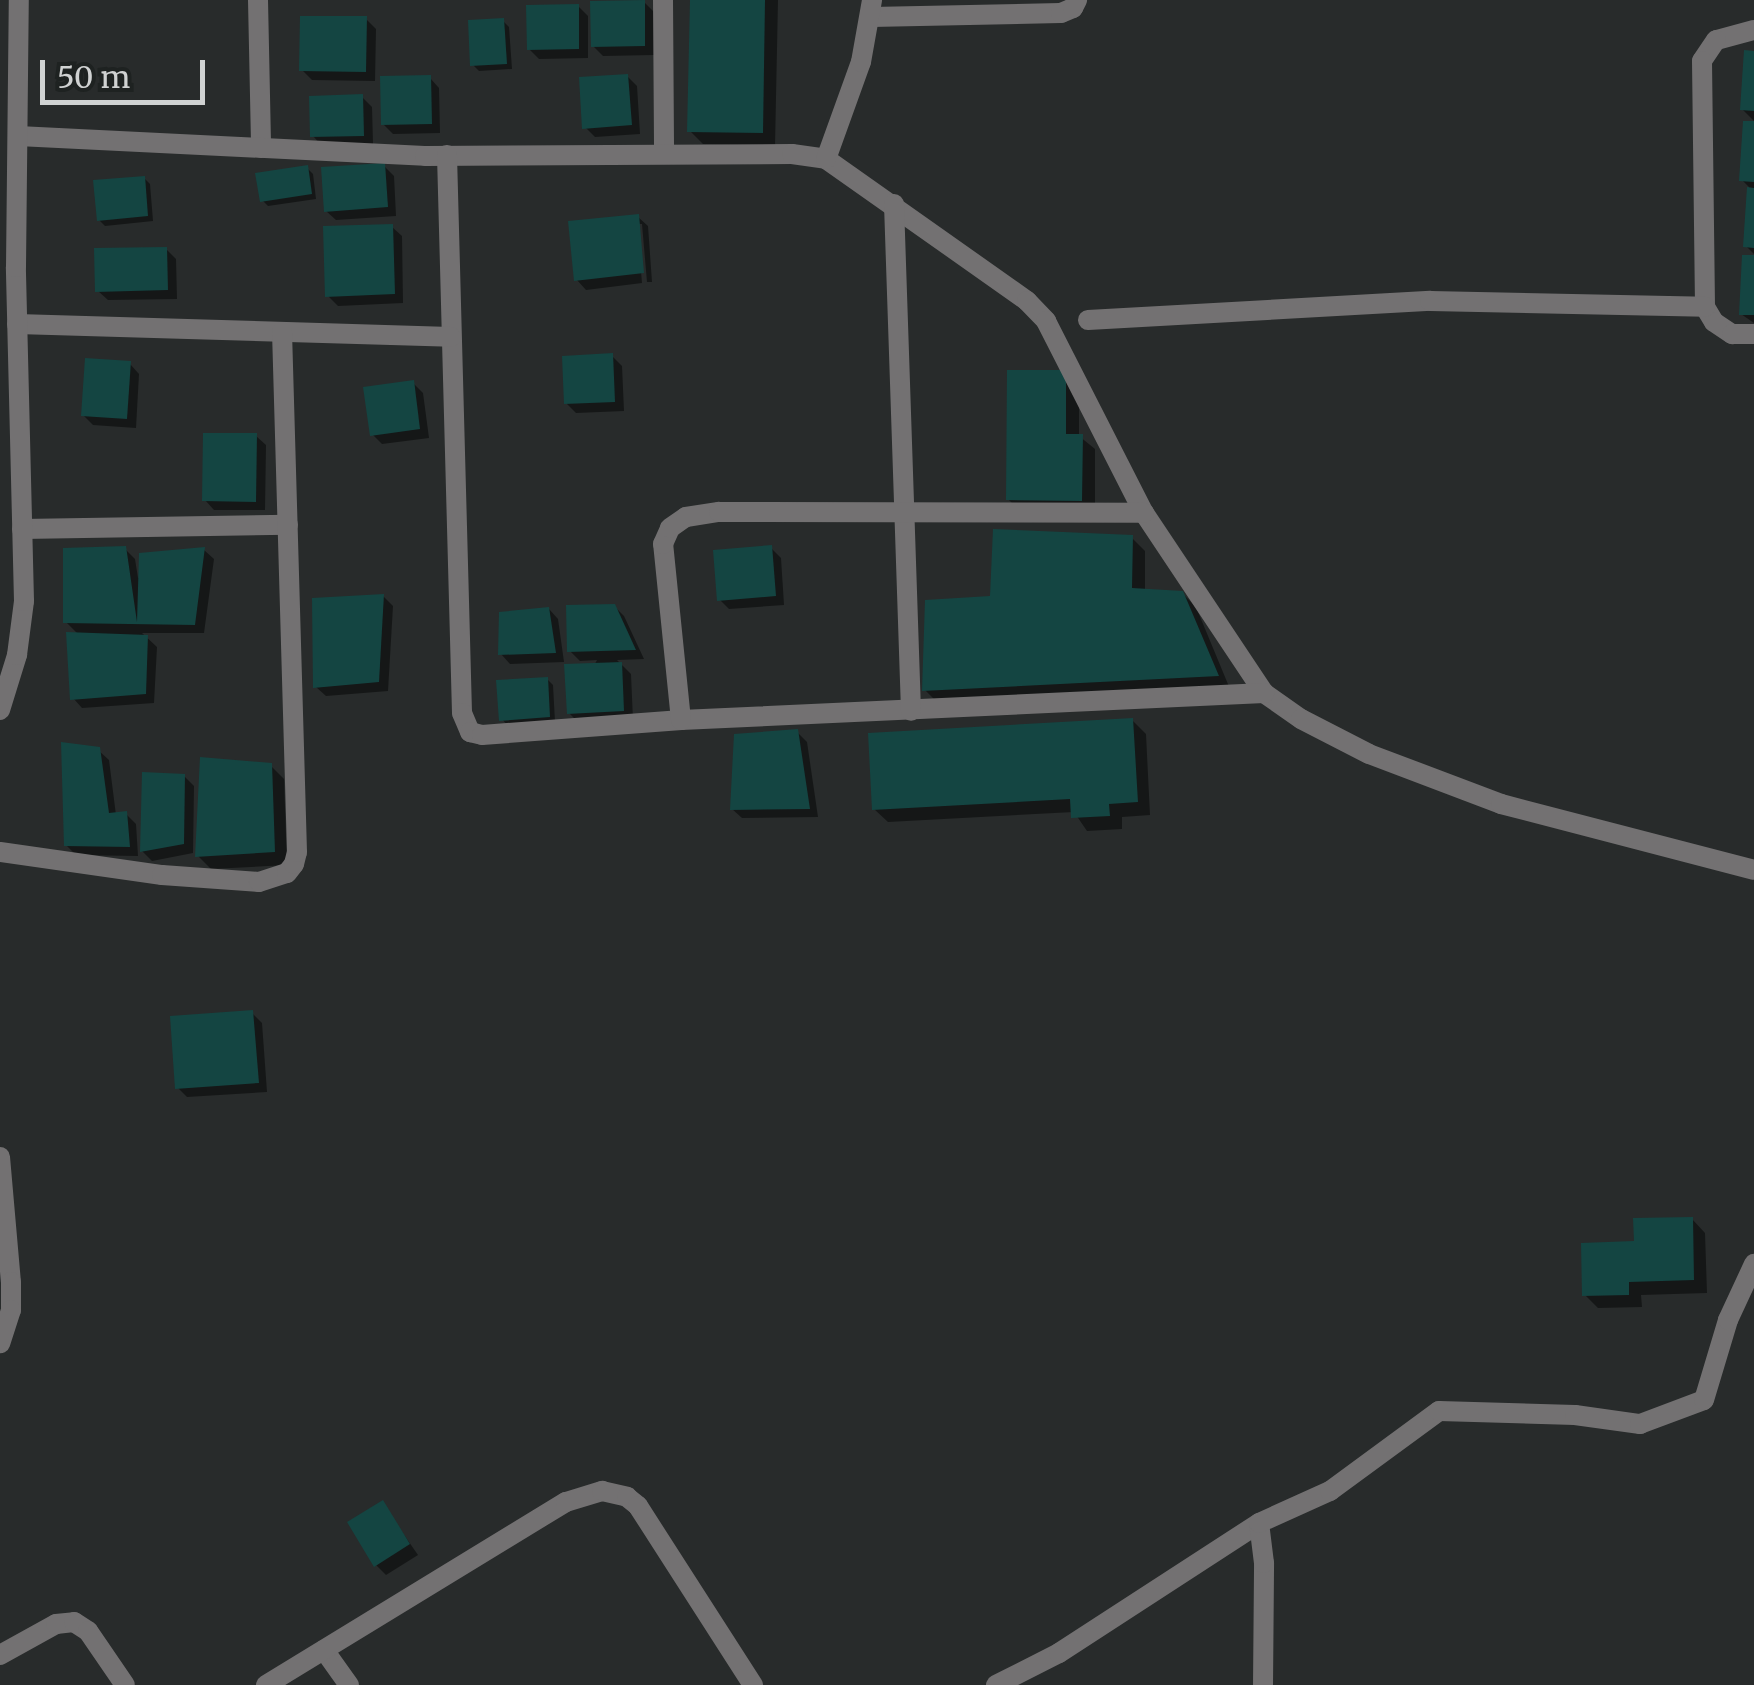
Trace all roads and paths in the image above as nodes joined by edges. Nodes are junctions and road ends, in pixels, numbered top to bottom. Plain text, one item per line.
1 (19, 0) edge
2 (258, 0) edge
3 (664, 0) edge
4 (1077, 0) edge
5 (872, 8) edge
6 (1754, 30) edge
7 (9, 33) edge
8 (18, 136) junction
9 (261, 148) junction
10 (664, 154) junction
11 (448, 155) junction
12 (826, 159) junction
13 (894, 204) junction
14 (1705, 307) junction
15 (1088, 320) dead end
16 (17, 324) junction
17 (282, 332) junction
18 (1754, 334) edge
19 (451, 336) junction
20 (1144, 513) junction
21 (905, 516) junction
22 (288, 526) junction
23 (22, 529) junction
24 (1264, 693) junction
25 (0, 710) edge
26 (911, 710) junction
27 (681, 720) junction
28 (0, 852) edge
29 (1754, 870) edge
30 (0, 1157) edge
31 (1754, 1264) edge
32 (0, 1343) edge
33 (1260, 1522) junction
34 (324, 1650) junction
35 (0, 1655) edge
36 (125, 1685) edge
37 (266, 1685) edge
38 (349, 1685) edge
39 (753, 1685) edge
40 (996, 1685) edge
41 (1263, 1685) edge

1 - 7 street
2 - 9 street
3 - 10 street
4 - 5 street
5 - 12 street
6 - 14 street
7 - 8 street
8 - 9 street
8 - 16 street
9 - 11 street
10 - 11 street
10 - 12 street
11 - 19 street
12 - 13 street
13 - 20 street
13 - 21 street
14 - 15 street
14 - 18 street
16 - 17 street
16 - 23 street
17 - 19 street
17 - 22 street
19 - 27 street
20 - 21 street
20 - 24 street
21 - 26 street
21 - 27 street
22 - 23 street
22 - 28 street
23 - 25 street
24 - 26 street
24 - 29 street
26 - 27 street
30 - 32 street
31 - 33 street
33 - 40 street
33 - 41 street
34 - 37 street
34 - 38 street
34 - 39 street
35 - 36 street

